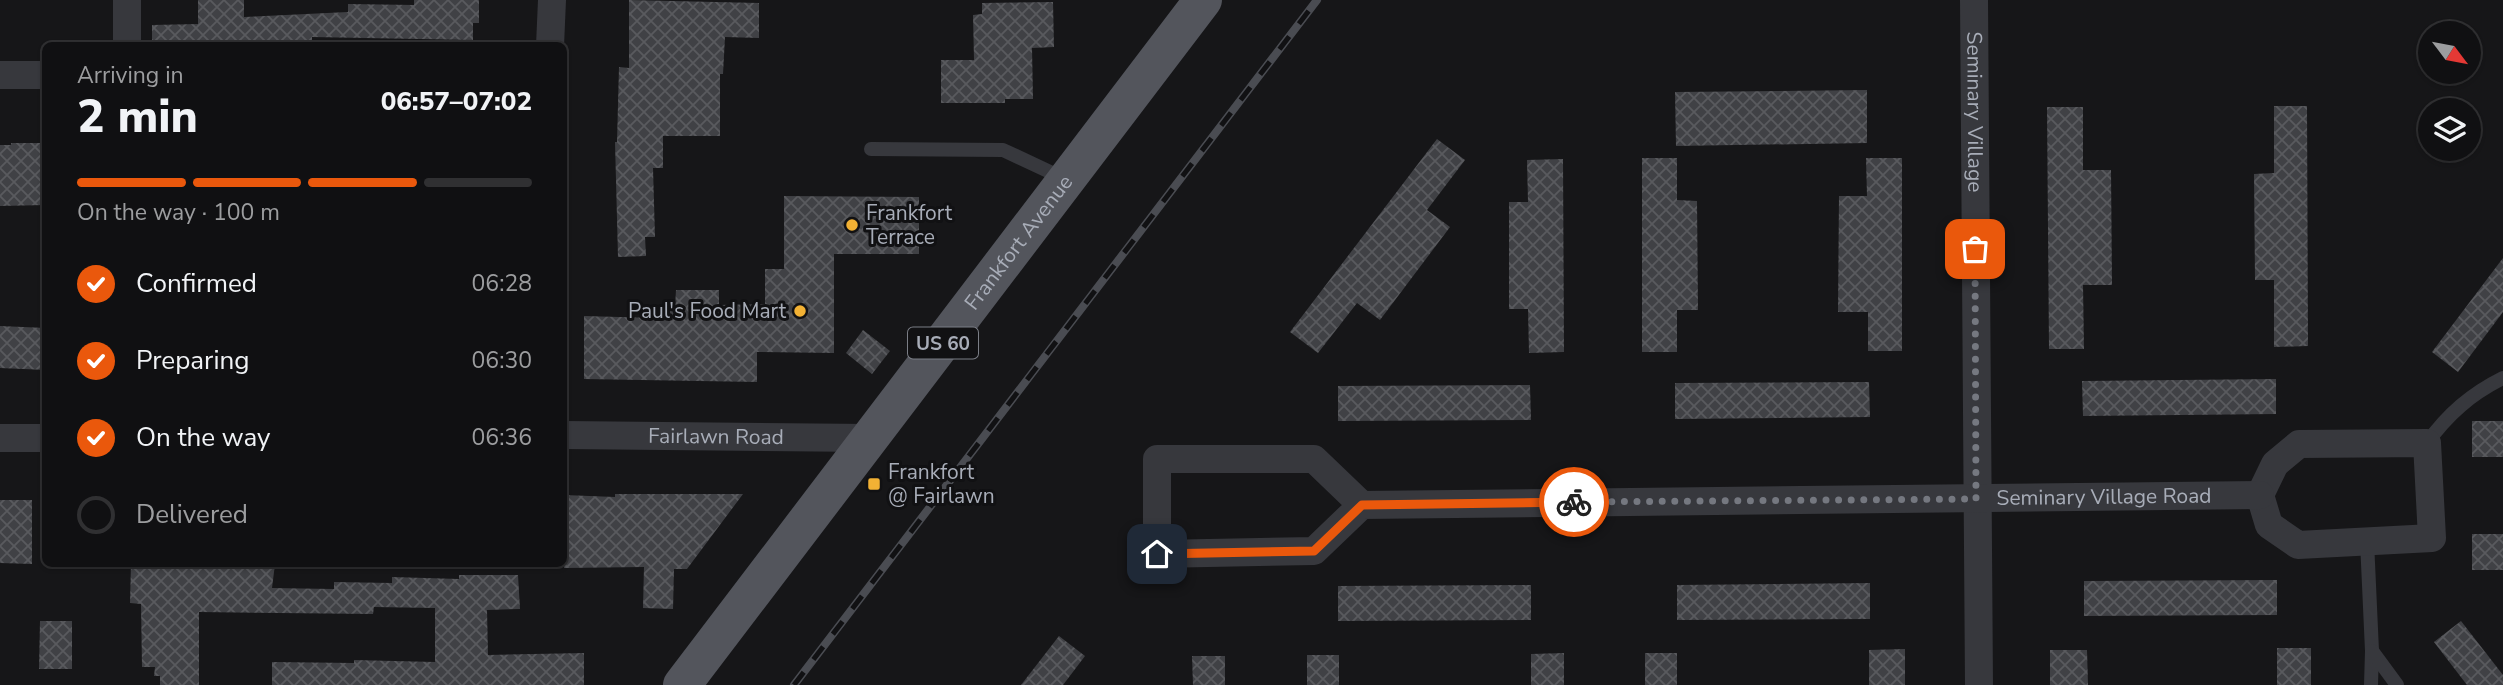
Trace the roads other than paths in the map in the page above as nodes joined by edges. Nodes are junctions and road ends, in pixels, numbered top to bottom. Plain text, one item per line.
1 (127, 0) edge
2 (552, 0) edge
3 (1203, 0) edge
4 (1974, 0) edge
5 (127, 42) edge
6 (550, 42) edge
7 (0, 75) edge
8 (42, 75) edge
9 (871, 149) dead end
10 (1066, 180) junction
11 (2503, 378) edge
12 (567, 435) edge
13 (0, 438) edge
14 (42, 438) edge
15 (870, 438) junction
16 (2427, 443) junction
17 (2260, 495) junction
18 (1976, 499) junction
19 (1362, 505) junction
20 (2367, 541) junction
21 (2372, 651) junction
22 (682, 685) edge
23 (1979, 685) edge
24 (2371, 685) edge
25 (2397, 685) edge

1 - 5 street
2 - 6 street
3 - 10 main road, Frankfort Avenue / US 60
4 - 18 street, Seminary Village
7 - 8 street
9 - 10 lane
10 - 15 main road, Frankfort Avenue / US 60
11 - 16 lane
12 - 15 street, Fairlawn Road
13 - 14 street
15 - 22 main road, Frankfort Avenue / US 60
16 - 17 street
16 - 20 street
17 - 18 street, Seminary Village Road
17 - 20 street
18 - 19 street, Seminary Village Road
18 - 23 street, Seminary Village
19 - 19 street
20 - 21 lane
21 - 24 lane
21 - 25 lane

